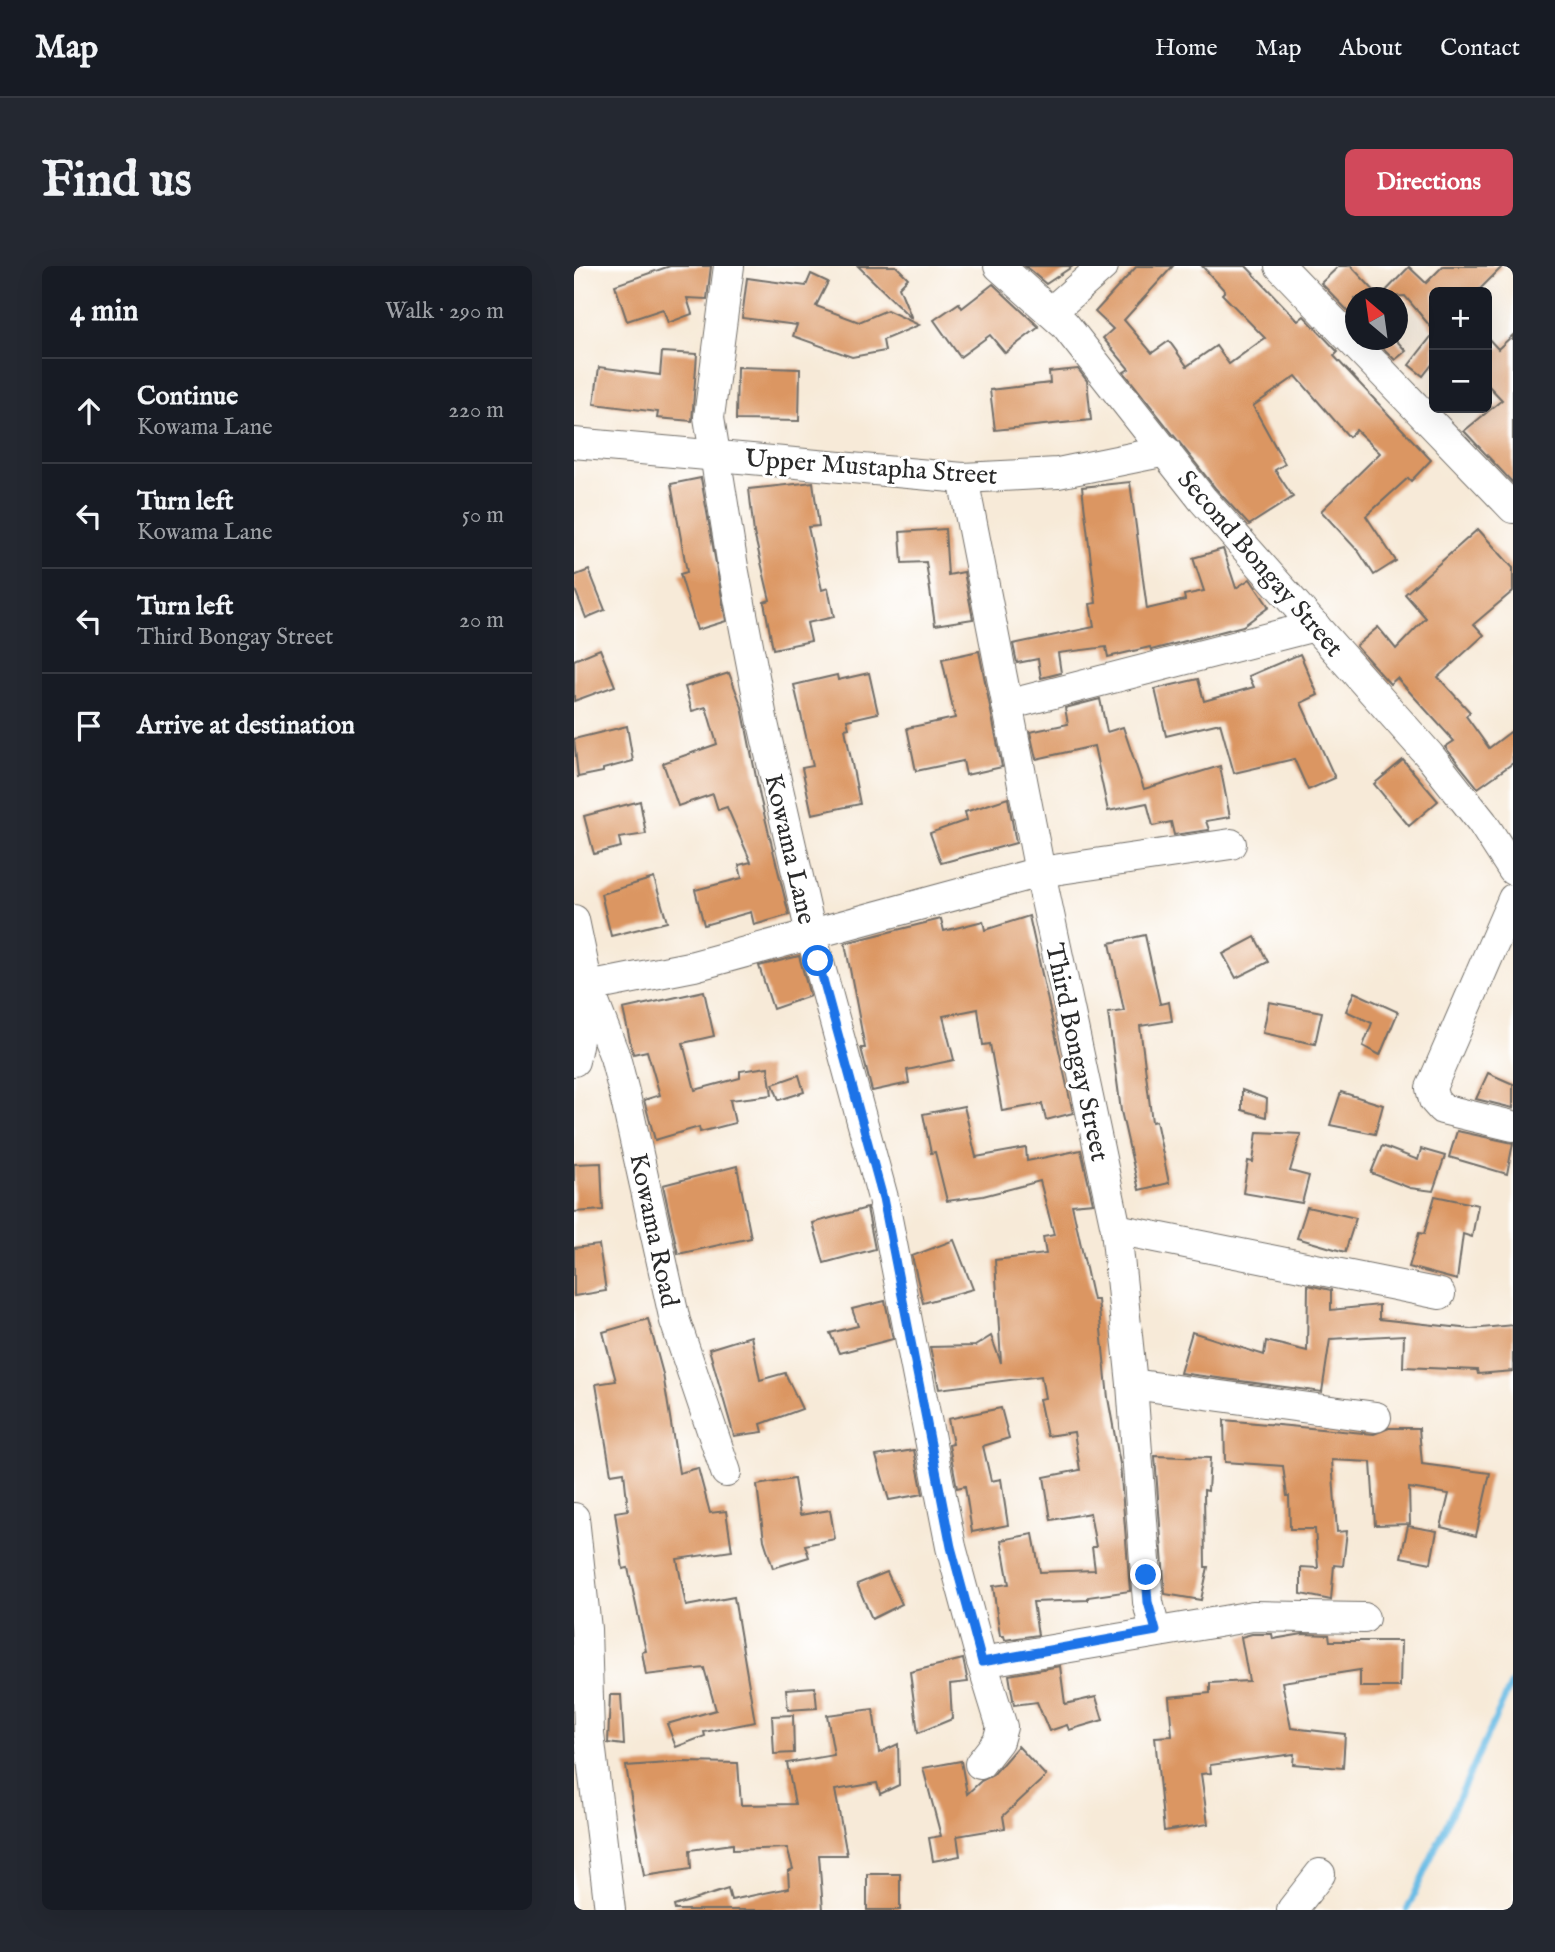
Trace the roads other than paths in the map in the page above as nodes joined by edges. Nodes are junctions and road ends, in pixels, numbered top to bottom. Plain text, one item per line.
1 (729, 266) edge
2 (999, 266) edge
3 (1103, 266) edge
4 (1280, 266) edge
5 (1051, 312) junction
6 (574, 443) edge
7 (1166, 451) junction
8 (715, 456) junction
9 (963, 478) junction
10 (1513, 508) edge
11 (1315, 626) junction
12 (1007, 705) junction
13 (1231, 844) dead end
14 (1513, 870) edge
15 (1040, 872) junction
16 (1513, 899) edge
17 (574, 920) edge
18 (811, 934) junction
19 (588, 988) junction
20 (574, 1061) edge
21 (1513, 1126) edge
22 (1116, 1229) junction
23 (1440, 1294) dead end
24 (1132, 1384) junction
25 (1376, 1417) dead end
26 (726, 1472) dead end
27 (574, 1518) edge
28 (1364, 1618) dead end
29 (1156, 1631) junction
30 (982, 1662) junction
31 (980, 1764) dead end
32 (1320, 1874) dead end
33 (610, 1910) edge
34 (1292, 1910) edge

1 - 8 street, Kowama Lane
2 - 5 street, Second Bongay Street
3 - 5 street
4 - 10 street
5 - 7 street, Second Bongay Street
6 - 8 street, Upper Mustapha Street
7 - 9 street, Upper Mustapha Street
7 - 11 street, Second Bongay Street
8 - 9 street, Upper Mustapha Street
8 - 18 street, Kowama Lane
9 - 12 street, Third Bongay Street
11 - 12 street
11 - 14 street, Second Bongay Street
12 - 15 street, Third Bongay Street
13 - 15 street
15 - 18 street
15 - 22 street, Third Bongay Street
16 - 21 street
17 - 19 street
18 - 19 street
18 - 30 street, Kowama Lane
19 - 20 street
19 - 26 street, Kowama Road
22 - 23 street
22 - 24 street, Third Bongay Street
24 - 25 street
24 - 29 street, Third Bongay Street
27 - 33 street
28 - 29 street
29 - 30 street
30 - 31 street, Kowama Lane
32 - 34 street

